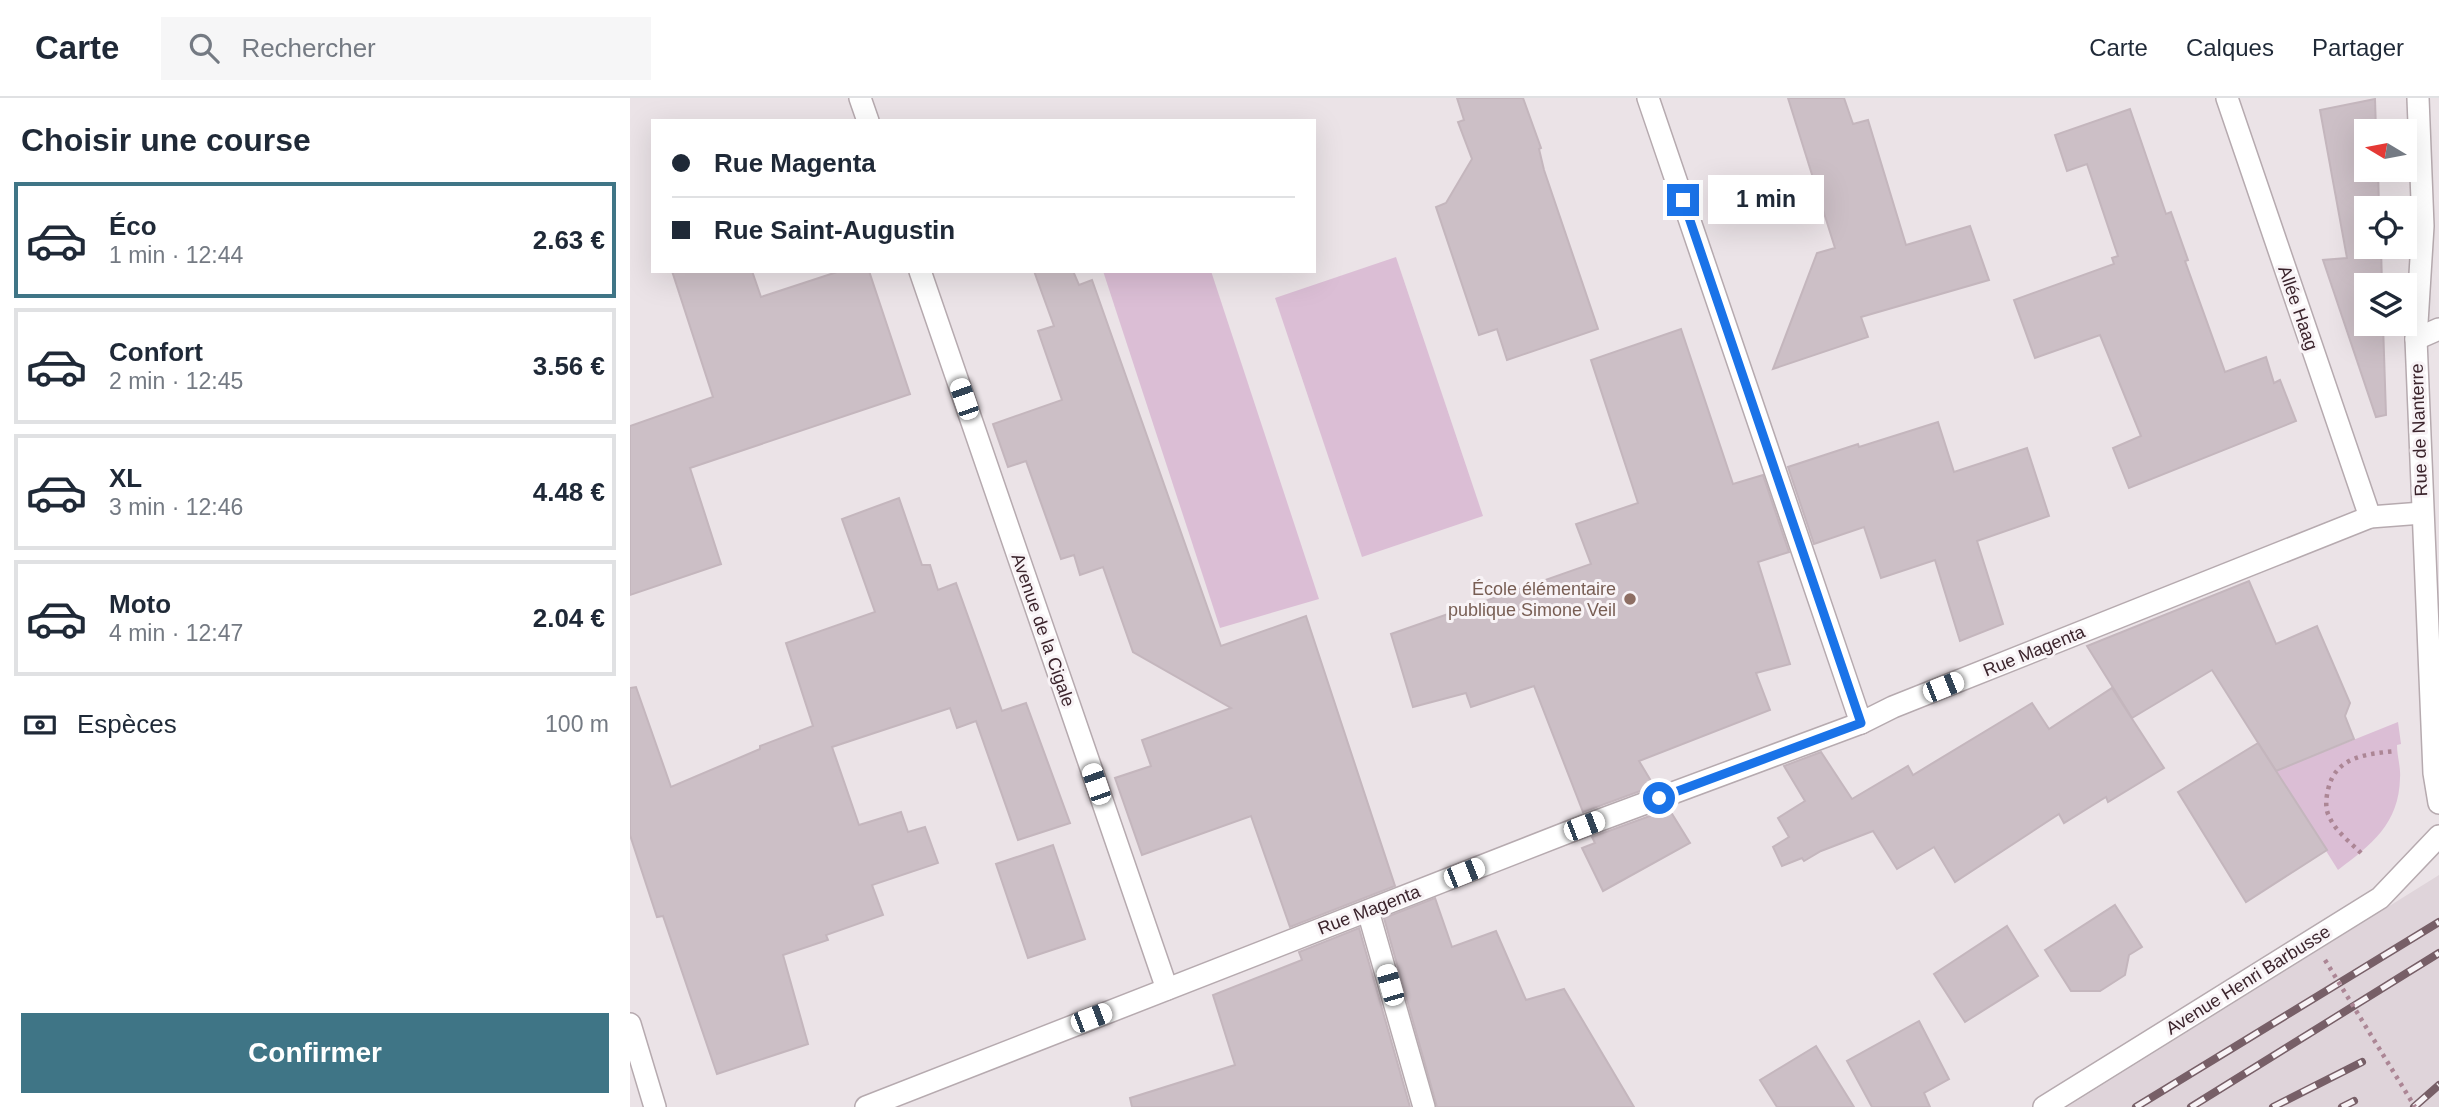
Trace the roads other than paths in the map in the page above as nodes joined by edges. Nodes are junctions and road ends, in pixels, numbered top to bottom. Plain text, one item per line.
1 (860, 98) edge
2 (1648, 98) edge
3 (2227, 98) edge
4 (2418, 98) edge
5 (867, 119) edge
6 (921, 273) edge
7 (2439, 329) edge
8 (2416, 339) junction
9 (2422, 513) junction
10 (2370, 517) junction
11 (1861, 723) junction
12 (2439, 803) edge
13 (2439, 836) edge
14 (1368, 911) junction
15 (1167, 989) junction
16 (630, 1024) edge
17 (655, 1107) edge
18 (866, 1107) edge
19 (1424, 1107) edge
20 (2044, 1107) edge

1 - 5 street
2 - 11 street
3 - 10 street, Allée Haag
4 - 8 street, Rue de Nanterre
6 - 15 street, Avenue de la Cigale
7 - 8 street
8 - 9 street, Rue de Nanterre
9 - 10 street, Rue Magenta
9 - 12 street, Rue de Nanterre
10 - 11 street, Rue Magenta
11 - 14 street, Rue Magenta
13 - 20 street, Avenue Henri Barbusse
14 - 15 street, Rue Magenta
14 - 19 street
15 - 18 street, Rue Magenta
16 - 17 street

